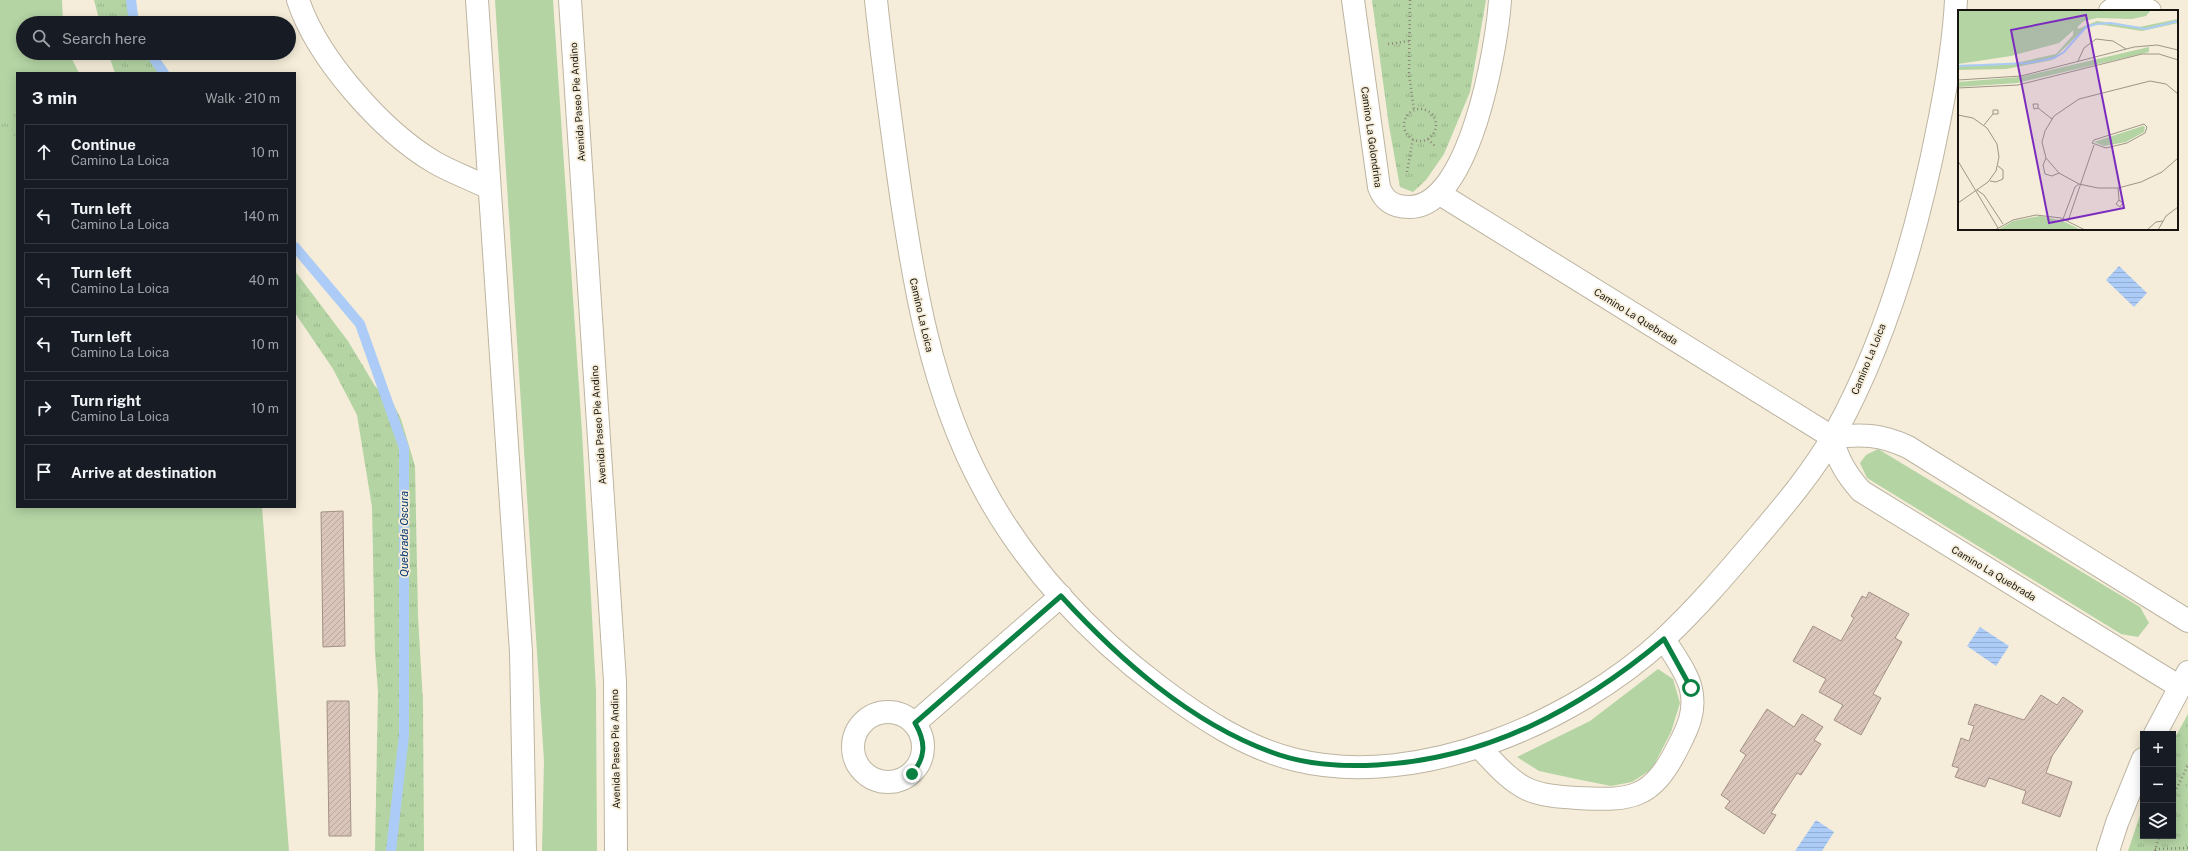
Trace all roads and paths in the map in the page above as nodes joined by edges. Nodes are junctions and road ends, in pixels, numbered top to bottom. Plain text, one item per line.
1 (298, 0) edge
2 (477, 0) edge
3 (570, 0) edge
4 (876, 0) edge
5 (1353, 0) edge
6 (1410, 0) edge
7 (1500, 0) edge
8 (2112, 10) edge
9 (2147, 10) edge
10 (1957, 14) edge
11 (1414, 110) junction
12 (489, 188) junction
13 (1440, 194) junction
14 (1832, 437) junction
15 (1061, 596) junction
16 (2188, 621) edge
17 (1664, 639) junction
18 (2184, 679) edge
19 (915, 723) dead end
20 (2157, 731) edge
21 (1480, 747) junction
22 (2188, 765) edge
23 (2140, 766) edge
24 (2176, 790) edge
25 (2159, 839) edge
26 (2188, 848) edge
27 (2155, 850) edge
28 (525, 851) edge
29 (616, 851) edge
30 (2108, 851) edge

1 - 12 street
2 - 12 street
3 - 29 street, Avenida Paseo Pie Andino
4 - 15 street, Camino La Loica
5 - 13 street, Camino La Golondrina
6 - 11 path
7 - 13 street
8 - 9 street
10 - 14 street, Camino La Loica
11 - 11 path
12 - 28 street
13 - 14 street, Camino La Quebrada
14 - 16 street
14 - 17 street, Camino La Loica
14 - 18 street, Camino La Quebrada
15 - 19 street
15 - 21 street, Camino La Loica
17 - 21 street, Camino La Loica
17 - 21 street
18 - 20 street
22 - 24 path
23 - 30 street
25 - 27 path
26 - 27 path

